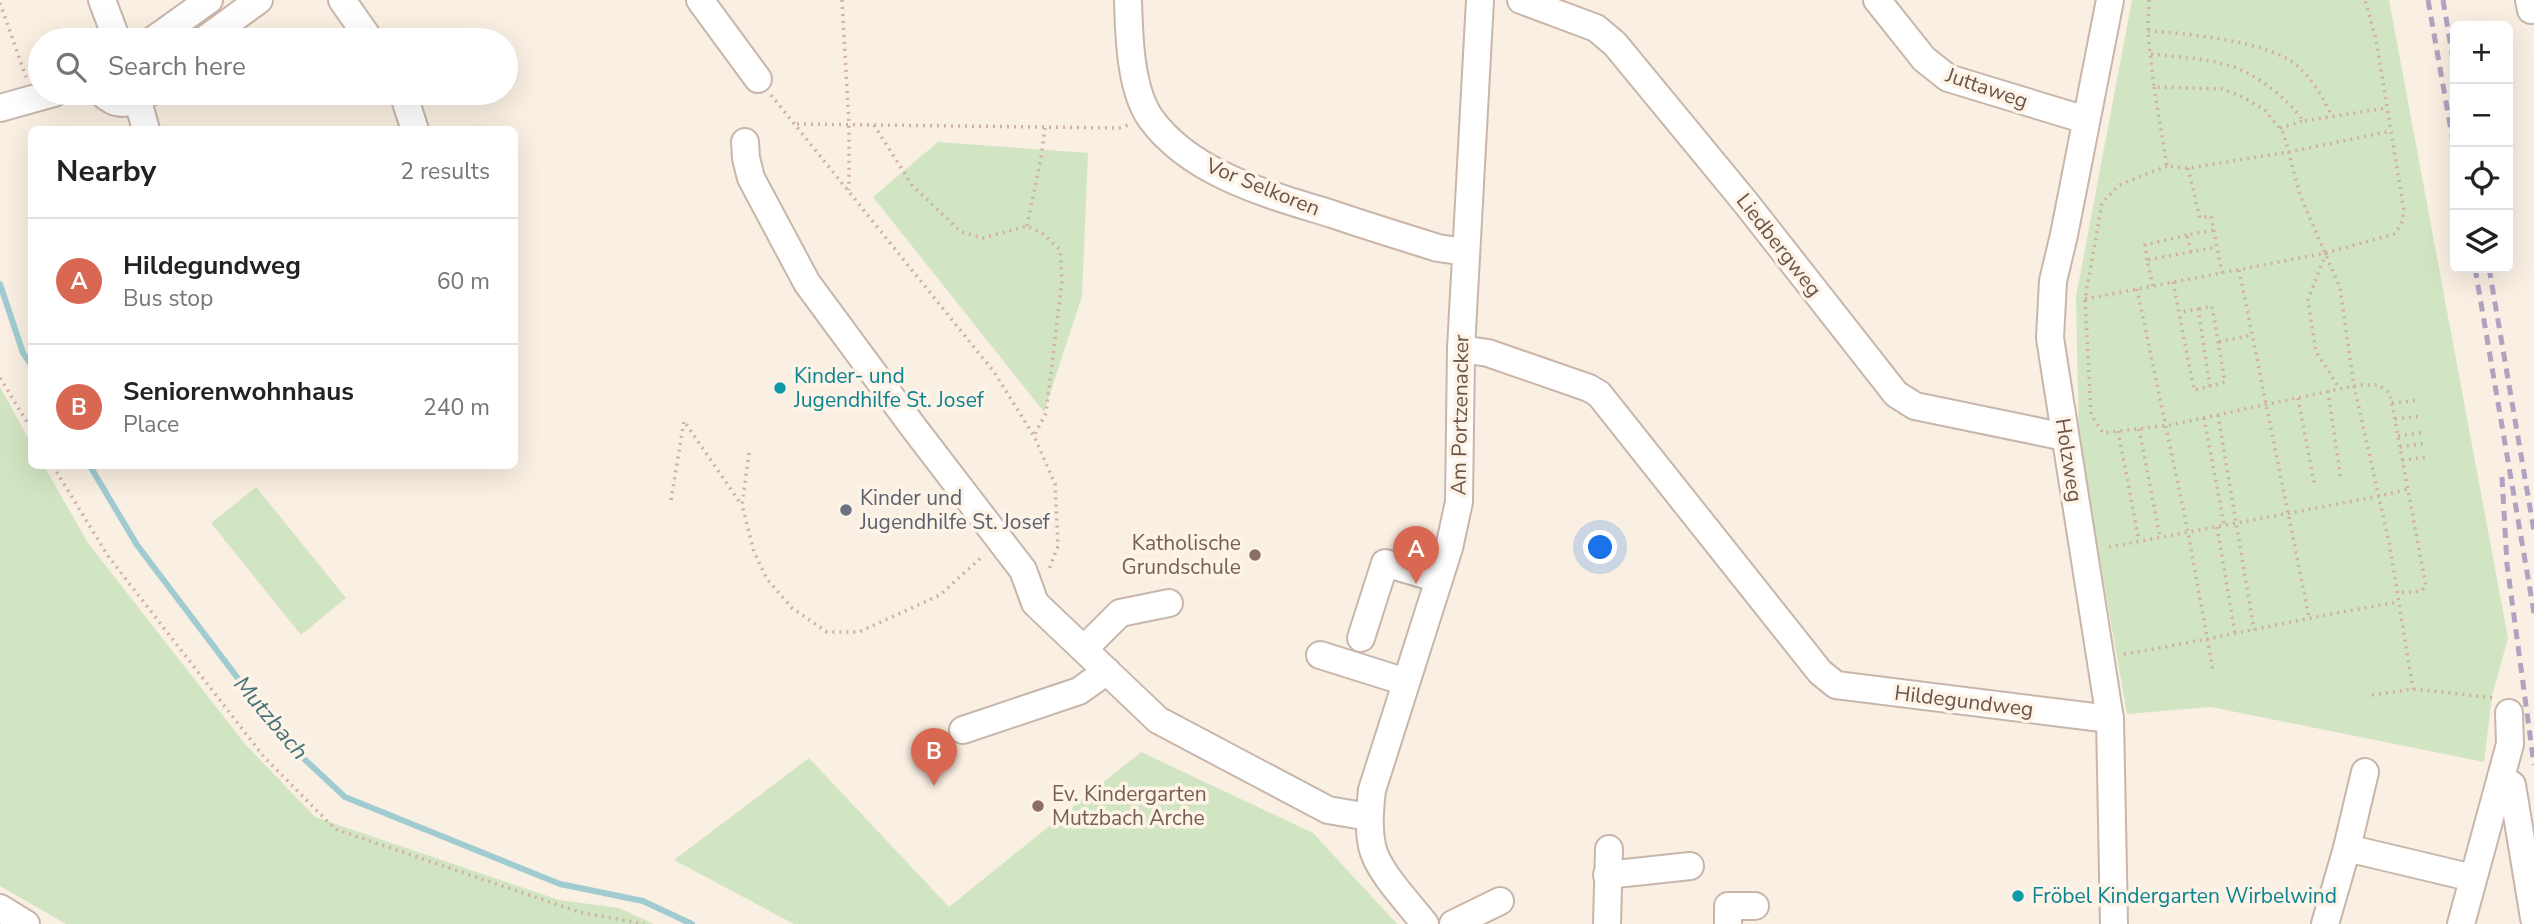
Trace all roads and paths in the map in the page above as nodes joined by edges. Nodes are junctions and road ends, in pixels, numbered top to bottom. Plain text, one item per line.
1 (102, 0) edge
2 (209, 0) edge
3 (259, 0) edge
4 (342, 0) edge
5 (700, 0) edge
6 (842, 0) edge
7 (1128, 0) edge
8 (1480, 0) edge
9 (1521, 0) edge
10 (1877, 0) edge
11 (2110, 0) edge
12 (2149, 0) edge
13 (2365, 0) edge
14 (0, 3) edge
15 (112, 28) edge
16 (170, 28) edge
17 (220, 28) edge
18 (362, 28) edge
19 (2148, 32) junction
20 (2151, 54) junction
21 (28, 63) edge
22 (758, 79) joint
23 (2154, 87) junction
24 (28, 100) edge
25 (144, 105) edge
26 (407, 105) edge
27 (0, 108) edge
28 (2387, 108) junction
29 (1150, 117) junction
30 (2332, 117) junction
31 (2086, 120) junction
32 (2303, 121) junction
33 (796, 124) junction
34 (849, 125) junction
35 (874, 125) junction
36 (146, 126) edge
37 (414, 126) edge
38 (1045, 128) junction
39 (2280, 128) junction
40 (2391, 131) junction
41 (745, 142) dead end
42 (2289, 152) junction
43 (2167, 166) junction
44 (2188, 168) junction
45 (849, 191) junction
46 (1027, 226) junction
47 (2214, 230) junction
48 (2187, 235) junction
49 (2217, 247) junction
50 (1466, 252) junction
51 (2191, 252) junction
52 (2326, 253) junction
53 (2147, 260) junction
54 (2239, 270) junction
55 (2222, 273) junction
56 (2174, 282) junction
57 (2153, 286) junction
58 (2137, 289) junction
59 (2085, 299) junction
60 (2198, 309) junction
61 (2179, 312) junction
62 (2252, 335) junction
63 (2218, 342) junction
64 (1461, 349) junction
65 (0, 378) edge
66 (2210, 386) junction
67 (2354, 386) junction
68 (2340, 389) junction
69 (2328, 391) junction
70 (2298, 398) junction
71 (2418, 400) dead end
72 (2392, 403) junction
73 (2265, 405) junction
74 (2218, 415) junction
75 (2423, 416) dead end
76 (2204, 418) junction
77 (2395, 419) junction
78 (28, 424) edge
79 (2165, 426) junction
80 (2139, 429) junction
81 (2118, 431) junction
82 (2426, 432) dead end
83 (1034, 436) junction
84 (2398, 436) junction
85 (2065, 437) junction
86 (2426, 443) dead end
87 (2400, 447) junction
88 (749, 453) dead end
89 (2430, 457) dead end
90 (2402, 460) junction
91 (55, 469) edge
92 (2341, 480) dead end
93 (2315, 487) dead end
94 (2408, 489) junction
95 (2380, 496) junction
96 (671, 500) dead end
97 (742, 505) junction
98 (2288, 513) junction
99 (2237, 523) junction
100 (2224, 526) junction
101 (2217, 527) junction
102 (2188, 533) junction
103 (2160, 537) junction
104 (1001, 540) junction
105 (2139, 541) junction
106 (2109, 547) dead end
107 (1439, 579) junction
108 (2398, 593) junction
109 (2399, 602) junction
110 (1035, 603) junction
111 (1169, 603) dead end
112 (2309, 617) junction
113 (2255, 629) junction
114 (2235, 634) junction
115 (1361, 638) dead end
116 (2207, 640) junction
117 (1084, 649) junction
118 (2124, 653) dead end
119 (1320, 655) dead end
120 (1107, 671) junction
121 (2213, 671) dead end
122 (1406, 682) junction
123 (2413, 689) junction
124 (2372, 695) dead end
125 (2509, 713) joint
126 (2110, 719) junction
127 (963, 730) dead end
128 (2365, 772) dead end
129 (2501, 777) junction
130 (1369, 817) junction
131 (2347, 848) junction
132 (1690, 866) dead end
133 (2473, 878) junction
134 (1500, 901) dead end
135 (1755, 906) dead end
136 (0, 908) edge
137 (2534, 918) edge
138 (26, 924) edge
139 (645, 924) edge
140 (1425, 924) edge
141 (1453, 924) edge
142 (1607, 924) edge
143 (1728, 924) edge
144 (2114, 924) edge
145 (2325, 924) edge
146 (2461, 924) edge

1 - 15 street
2 - 16 street
3 - 17 street
4 - 18 street
5 - 22 street
6 - 34 path
7 - 29 street, Vor Selkoren
8 - 50 street, Am Portzenacker
9 - 85 street, Liedbergweg
10 - 31 street, Juttaweg
11 - 31 street, Holzweg
12 - 19 path
13 - 28 path
14 - 21 path
19 - 20 path
19 - 30 path
20 - 23 path
20 - 32 path
22 - 33 path
23 - 39 path
23 - 43 path
24 - 27 street
25 - 36 street
26 - 37 street
28 - 30 path
28 - 40 path
29 - 38 path
29 - 50 street, Vor Selkoren
30 - 32 path
31 - 85 street, Holzweg
32 - 39 path
33 - 34 path
33 - 45 path
34 - 35 path
34 - 45 path
35 - 38 path
35 - 46 path
38 - 46 path
39 - 42 path
40 - 42 path
40 - 52 path
41 - 104 street
42 - 44 path
42 - 52 path
43 - 44 path
43 - 59 path
44 - 47 path
45 - 83 path
46 - 83 path
47 - 48 path
47 - 49 path
48 - 51 path
48 - 53 path
49 - 51 path
49 - 55 path
50 - 64 street, Am Portzenacker
51 - 53 path
52 - 54 path
52 - 67 path
52 - 68 path
53 - 57 path
54 - 55 path
54 - 62 path
55 - 56 path
56 - 57 path
56 - 61 path
57 - 58 path
58 - 59 path
58 - 79 path
59 - 81 path
60 - 61 path
60 - 63 path
60 - 66 path
61 - 66 path
62 - 63 path
62 - 73 path
63 - 66 path
64 - 107 street, Am Portzenacker
64 - 126 street, Hildegundweg
65 - 78 path
67 - 68 path
67 - 72 path
67 - 95 path
68 - 69 path
69 - 70 path
69 - 92 path
70 - 73 path
70 - 93 path
71 - 72 path
72 - 77 path
73 - 74 path
73 - 98 path
74 - 76 path
74 - 99 path
75 - 77 path
76 - 79 path
76 - 100 path
77 - 84 path
79 - 80 path
79 - 102 path
80 - 81 path
80 - 103 path
81 - 105 path
82 - 84 path
83 - 110 path
84 - 87 path
85 - 126 street, Holzweg
86 - 87 path
87 - 90 path
88 - 97 path
89 - 90 path
90 - 94 path
91 - 139 path
94 - 95 path
94 - 108 path
95 - 98 path
95 - 108 path
96 - 97 path
97 - 104 path
98 - 99 path
98 - 112 path
99 - 100 path
99 - 113 path
100 - 101 path
101 - 102 path
101 - 114 path
102 - 103 path
102 - 116 path
103 - 105 path
104 - 110 street
105 - 106 path
107 - 115 street
107 - 122 street, Am Portzenacker
108 - 109 path
109 - 112 path
109 - 123 path
110 - 117 street
111 - 117 street
112 - 113 path
113 - 114 path
114 - 116 path
116 - 118 path
116 - 121 path
117 - 120 street
119 - 122 street
120 - 127 street
120 - 130 street
122 - 130 street, Am Portzenacker
123 - 124 path
123 - 125 path
125 - 129 street
126 - 144 street, Holzweg
128 - 131 street
129 - 133 street
129 - 137 street
130 - 140 street, Am Portzenacker
131 - 133 street
131 - 145 street
132 - 142 street
133 - 146 street
134 - 141 street
135 - 143 street
136 - 138 street

